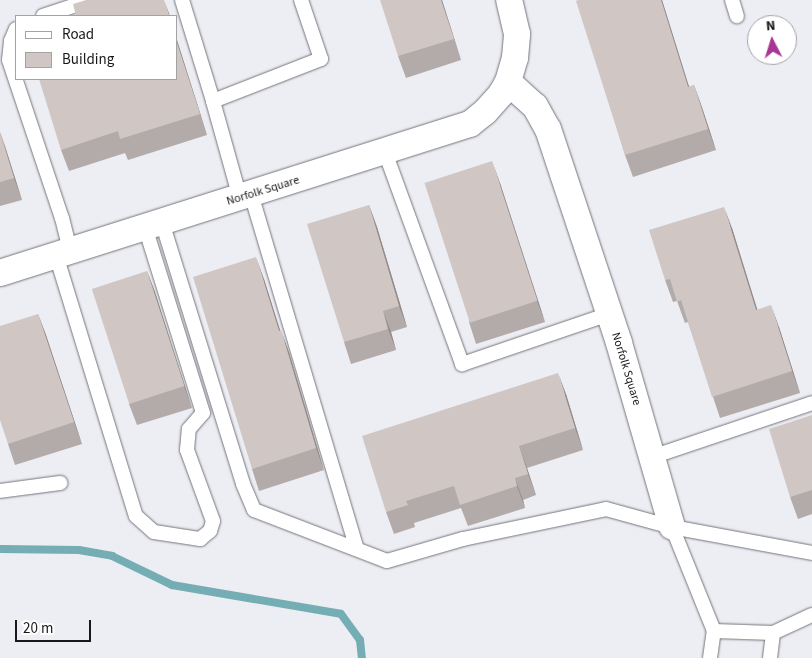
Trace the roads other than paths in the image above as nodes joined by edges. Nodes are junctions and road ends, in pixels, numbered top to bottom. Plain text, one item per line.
1 (91, 0) edge
2 (182, 0) edge
3 (302, 0) edge
4 (732, 0) edge
5 (515, 1) edge
6 (46, 15) edge
7 (737, 16) dead end
8 (15, 31) edge
9 (15, 78) edge
10 (16, 80) edge
11 (508, 82) junction
12 (213, 101) junction
13 (385, 152) junction
14 (246, 196) junction
15 (153, 224) junction
16 (63, 253) junction
17 (0, 273) edge
18 (609, 314) junction
19 (812, 403) edge
20 (652, 457) junction
21 (60, 483) dead end
22 (0, 491) edge
23 (672, 527) junction
24 (357, 550) junction
25 (812, 553) edge
26 (812, 615) edge
27 (714, 631) junction
28 (773, 633) junction
29 (710, 658) edge
30 (770, 658) edge

1 - 6 lane
2 - 12 lane
3 - 12 lane
4 - 7 lane
5 - 11 street, Norfolk Square
8 - 9 lane
10 - 16 lane
11 - 13 street, Norfolk Square
11 - 18 street, Norfolk Square
12 - 14 lane
13 - 14 street, Norfolk Square
13 - 18 lane
14 - 15 street, Norfolk Square
14 - 24 lane
15 - 16 street, Norfolk Square
15 - 16 lane
15 - 24 lane
16 - 17 street, Norfolk Square
18 - 20 street, Norfolk Square
19 - 20 lane
20 - 23 street, Norfolk Square
21 - 22 lane
23 - 24 lane
23 - 25 lane
23 - 27 lane
26 - 28 lane
27 - 28 lane
27 - 29 lane
28 - 30 lane

